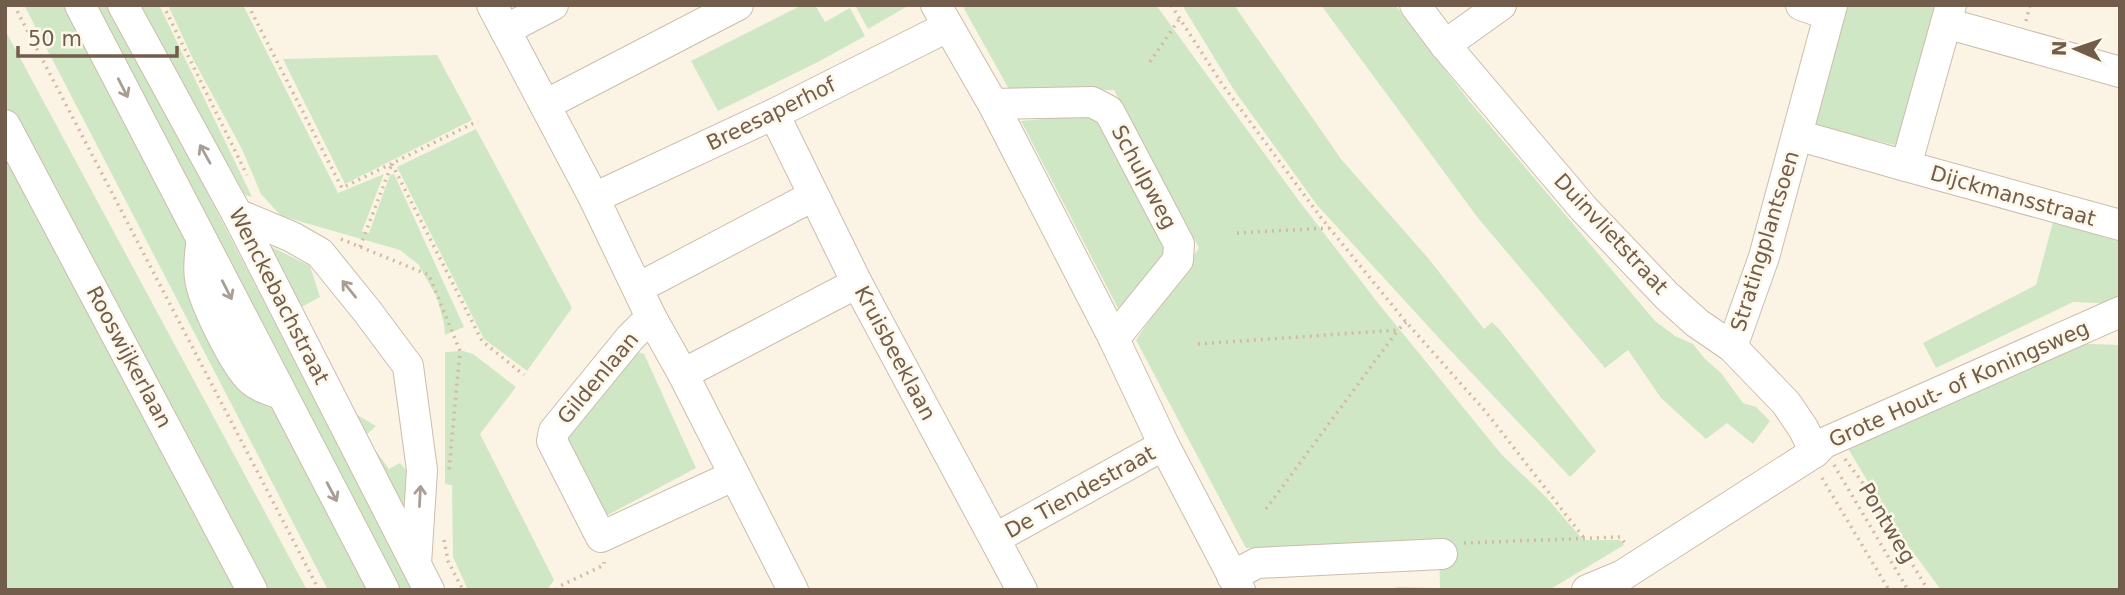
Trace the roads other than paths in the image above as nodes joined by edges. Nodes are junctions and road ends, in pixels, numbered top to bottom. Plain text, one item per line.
1 (80, 5) edge
2 (123, 5) edge
3 (553, 5) edge
4 (1415, 5) edge
5 (1501, 5) edge
6 (1801, 5) edge
7 (725, 8) edge
8 (1831, 10) edge
9 (1948, 14) edge
10 (942, 16) edge
11 (498, 18) edge
12 (1445, 45) junction
13 (2120, 72) edge
14 (993, 104) junction
15 (545, 105) junction
16 (774, 114) junction
17 (5, 125) edge
18 (1797, 135) junction
19 (1906, 166) junction
20 (813, 196) junction
21 (594, 198) junction
22 (237, 214) junction
23 (2120, 225) edge
24 (857, 282) junction
25 (638, 288) junction
26 (2120, 312) edge
27 (651, 317) junction
28 (1114, 339) junction
29 (1732, 347) junction
30 (683, 374) junction
31 (1164, 445) junction
32 (1815, 452) junction
33 (733, 475) junction
34 (996, 538) junction
35 (1442, 554) road end
36 (423, 577) edge
37 (1236, 583) edge
38 (1598, 587) edge
39 (252, 590) edge
40 (384, 590) edge
41 (793, 590) edge
42 (1023, 590) edge

1 -> 40 street, Wenckebachstraat
22 -> 2 street, Wenckebachstraat
3 - 11 street
4 - 12 street, Duinvlietstraat
5 - 12 street
6 - 8 street
7 - 15 street
8 - 18 street, Stratingplantsoen
9 - 13 street
9 - 19 street
10 - 14 street
10 - 16 street, Breesaperhof
11 - 15 street, Gildenlaan
12 - 29 street, Duinvlietstraat
14 - 28 street
14 - 28 street, Schulpweg
15 - 21 street, Gildenlaan
16 - 20 street, Kruisbeeklaan
16 - 21 street, Breesaperhof
17 - 39 street, Rooswijkerlaan
18 - 19 street, Stratingplantsoen
18 - 29 street, Stratingplantsoen
19 - 23 street, Dijckmansstraat
20 - 24 street, Kruisbeeklaan
20 - 25 street
21 - 25 street, Gildenlaan
22 - 36 street, Wenckebachstraat
36 -> 22 street
24 - 30 street
24 - 34 street, Kruisbeeklaan
25 - 27 street, Gildenlaan
26 - 32 street, Grote Hout- of Koningsweg
27 - 30 street, Gildenlaan
27 - 33 street, Gildenlaan
28 - 31 street
29 - 32 street, Duinvlietstraat
30 - 33 street, Gildenlaan
31 - 34 street, De Tiendestraat
31 - 37 street
32 - 38 street, Grote Hout- of Koningsweg
33 - 41 street, Gildenlaan
34 - 42 street, Kruisbeeklaan
35 - 37 street

